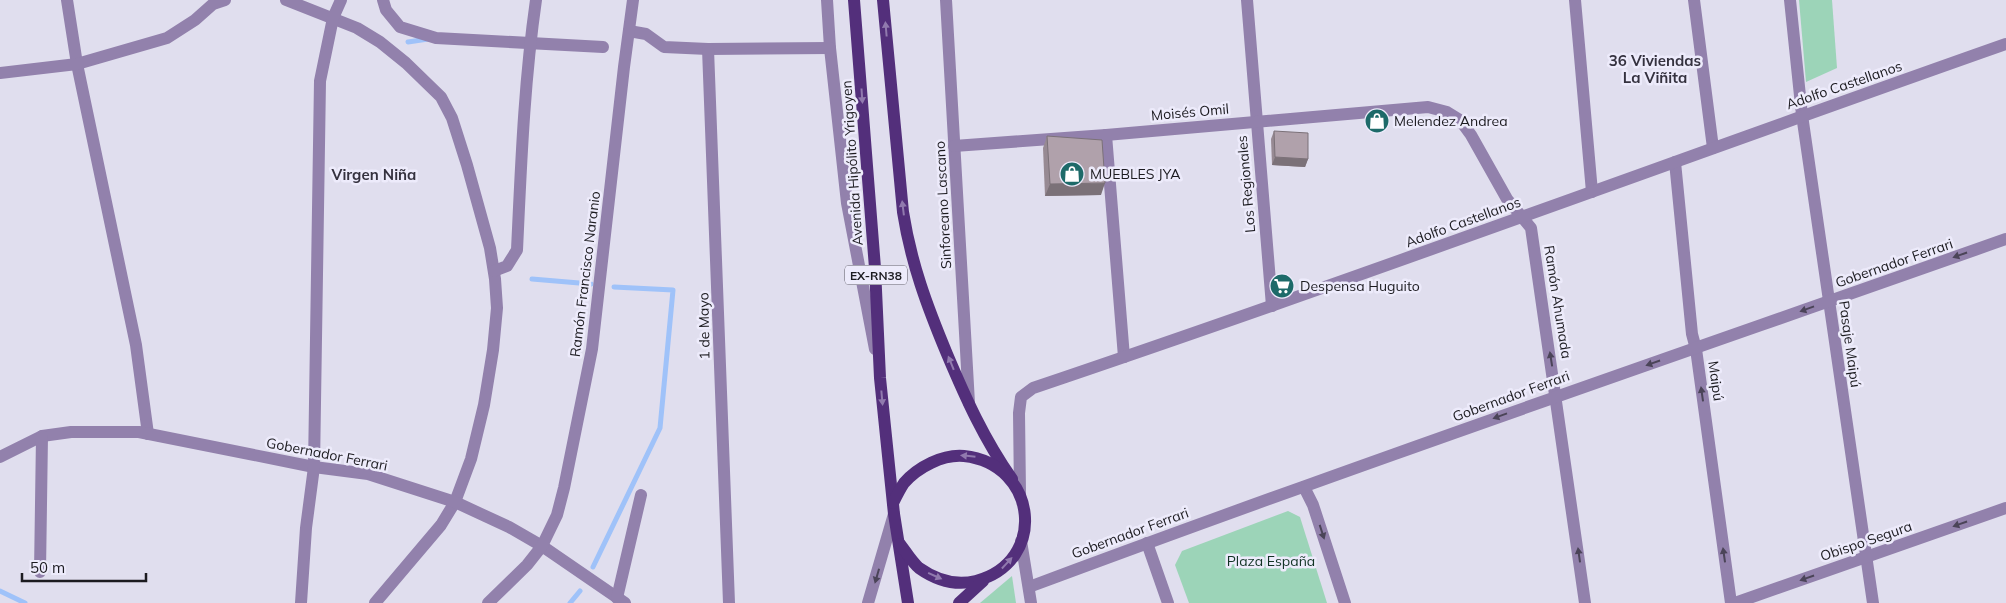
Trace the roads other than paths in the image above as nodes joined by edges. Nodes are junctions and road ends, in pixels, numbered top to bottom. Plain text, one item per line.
1 (68, 0) edge
2 (225, 0) edge
3 (286, 0) edge
4 (340, 0) edge
5 (383, 0) edge
6 (536, 0) edge
7 (633, 0) edge
8 (827, 0) edge
9 (854, 0) edge
10 (883, 0) edge
11 (946, 0) edge
12 (1247, 0) edge
13 (1575, 0) edge
14 (1694, 0) edge
15 (1790, 0) edge
16 (333, 18) junction
17 (629, 31) junction
18 (530, 43) junction
19 (2006, 44) edge
20 (603, 48) dead end
21 (830, 48) junction
22 (708, 49) junction
23 (77, 64) junction
24 (0, 73) edge
25 (1428, 108) joint
26 (1802, 115) junction
27 (1256, 121) junction
28 (1106, 135) junction
29 (954, 146) junction
30 (1713, 148) junction
31 (1675, 162) junction
32 (1592, 192) junction
33 (1521, 218) junction
34 (2006, 239) edge
35 (494, 271) junction
36 (1828, 302) junction
37 (1272, 306) junction
38 (1696, 349) junction
39 (1124, 357) junction
40 (880, 378) junction
41 (1557, 396) junction
42 (969, 408) junction
43 (148, 434) junction
44 (42, 436) junction
45 (0, 457) edge
46 (314, 466) junction
47 (1012, 479) junction
48 (1304, 487) junction
49 (1020, 493) junction
50 (641, 495) dead end
51 (455, 502) junction
52 (2006, 508) edge
53 (893, 509) junction
54 (1022, 541) junction
55 (1147, 543) junction
56 (900, 544) junction
57 (542, 546) junction
58 (1866, 557) junction
59 (40, 572) dead end
60 (987, 578) junction
61 (1029, 586) junction
62 (621, 600) edge
63 (302, 603) edge
64 (374, 603) edge
65 (488, 603) edge
66 (728, 603) edge
67 (868, 603) edge
68 (908, 603) edge
69 (959, 603) edge
70 (1031, 603) edge
71 (1168, 603) edge
72 (1345, 603) edge
73 (1585, 603) edge
74 (1731, 603) edge
75 (1735, 603) edge
76 (1873, 603) edge

1 - 23 street
2 - 23 street
3 - 16 street
4 - 16 street
5 - 18 street
6 - 18 street
7 - 17 street, Ramón Francisco Naranio
8 - 21 street
9 -> 40 main road, Avenida Hipólito Yrigoyen / EX-RN38
42 -> 10 main road, EX-RN38
11 - 29 street, Sinforeano Lascano
12 - 27 street, Los Regionales
13 - 32 street
14 - 30 street
15 - 26 street, Pasaje Maipú
16 - 35 street
16 - 46 street
17 - 22 street
17 - 57 street, Ramón Francisco Naranio
18 - 20 street
18 - 35 street
19 - 26 street, Adolfo Castellanos
21 - 22 street
21 - 40 street
22 - 66 street, 1 de Mayo
23 - 24 street
23 - 43 street
25 - 27 street, Moisés Omil
25 - 33 street, Ramón Ahumada
26 - 30 street, Adolfo Castellanos
26 - 36 street, Pasaje Maipú
27 - 28 street, Moisés Omil
27 - 37 street, Los Regionales
28 - 29 street, Moisés Omil
28 - 39 street
29 - 42 street, Sinforeano Lascano
30 - 31 street, Adolfo Castellanos
31 - 32 street, Adolfo Castellanos
31 - 38 street, Maipú
32 - 33 street, Adolfo Castellanos
33 - 37 street, Adolfo Castellanos
41 -> 33 street, Ramón Ahumada
34 -> 36 street, Gobernador Ferrari
35 - 51 street
36 -> 38 street, Gobernador Ferrari
36 - 58 street, Pasaje Maipú
37 - 39 street, Adolfo Castellanos
38 -> 41 street, Gobernador Ferrari
74 -> 38 street, Maipú
39 - 49 street, Adolfo Castellanos
40 -> 53 main road, Avenida Hipólito Yrigoyen / EX-RN38
41 -> 48 street, Gobernador Ferrari
73 -> 41 street, Ramón Ahumada
42 - 47 main road, EX-RN38
43 - 44 street, Gobernador Ferrari
43 - 46 street, Gobernador Ferrari
44 - 45 street, Gobernador Ferrari
44 - 59 street
46 - 51 street, Gobernador Ferrari
46 - 63 street
47 - 49 main road, EX-RN38
47 -> 53 main road, EX-RN38
48 - 55 street, Gobernador Ferrari
48 -> 72 street
49 - 54 main road, EX-RN38
50 - 62 street
51 - 57 street, Gobernador Ferrari
51 - 64 street
52 -> 58 street, Obispo Segura
53 - 56 main road, EX-RN38
53 -> 67 street
60 -> 54 main road, EX-RN38
54 - 61 street
55 - 61 street, Gobernador Ferrari
55 - 71 street
56 -> 60 main road, EX-RN38
56 - 68 main road, EX-RN38
57 - 62 street, Gobernador Ferrari
57 - 65 street, Ramón Francisco Naranio
58 -> 75 street, Obispo Segura
58 - 76 street, Pasaje Maipú
60 - 69 main road, EX-RN38
61 - 70 street

